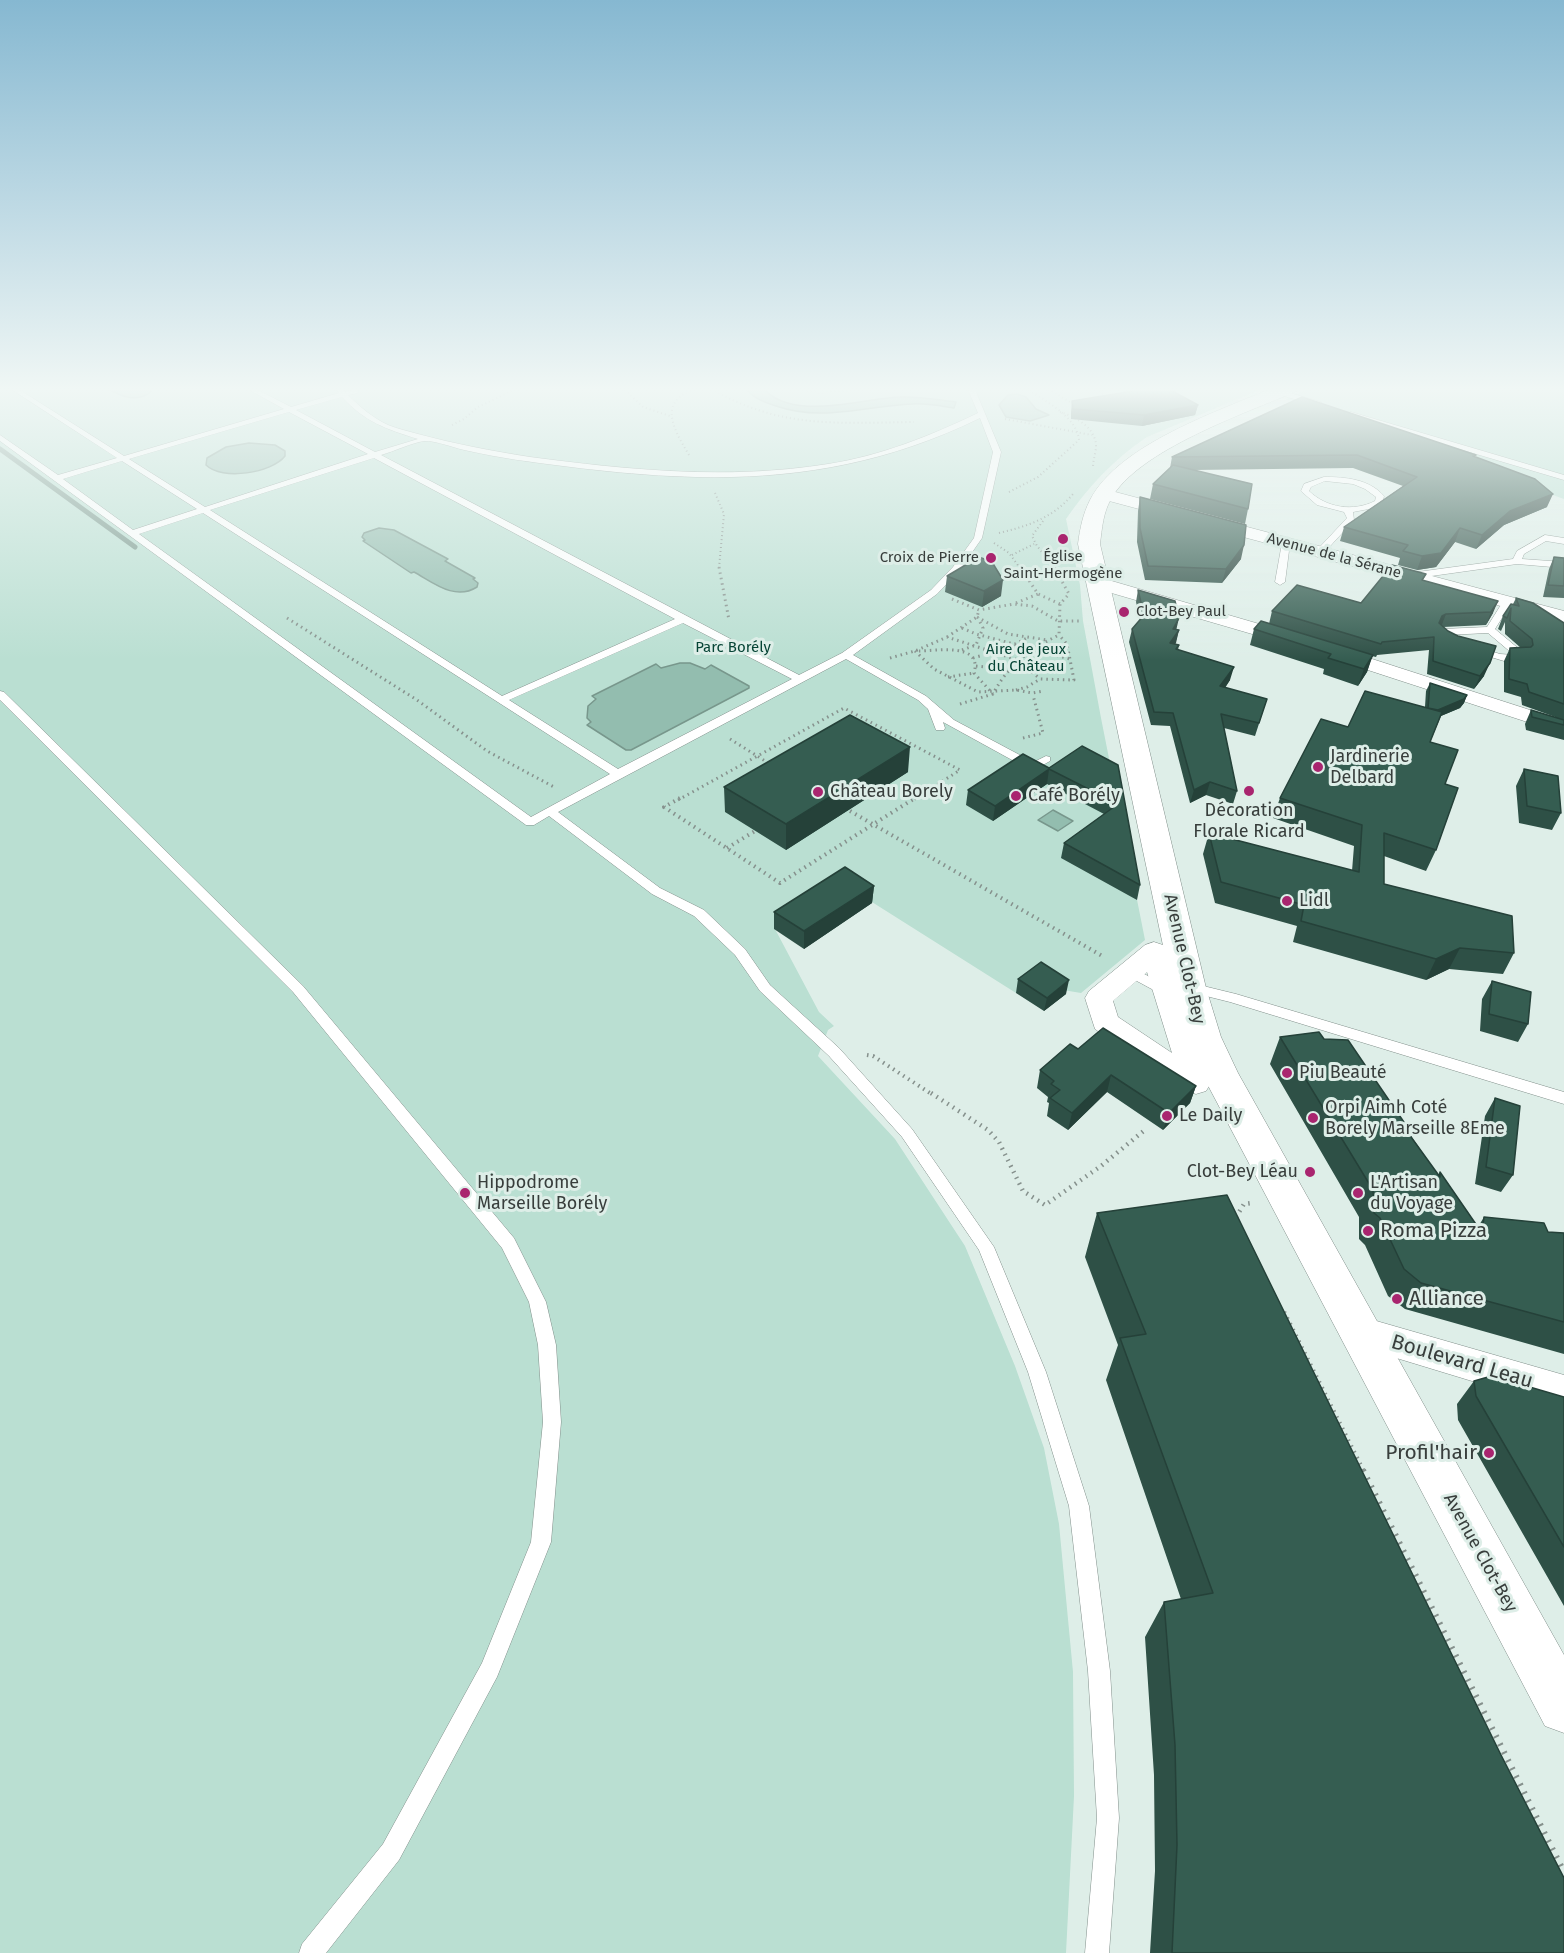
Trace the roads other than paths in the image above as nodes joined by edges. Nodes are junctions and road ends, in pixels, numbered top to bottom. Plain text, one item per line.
1 (56, 478) edge
2 (154, 478) edge
3 (302, 478) edge
4 (417, 478) edge
5 (993, 478) edge
6 (1109, 478) edge
7 (1098, 482) junction
8 (1347, 509) junction
9 (204, 510) junction
10 (132, 533) junction
11 (1564, 541) edge
12 (1286, 543) junction
13 (1320, 552) junction
14 (1517, 561) junction
15 (1564, 565) edge
16 (1410, 576) junction
17 (1280, 582) dead end
18 (1098, 583) junction
19 (1507, 602) junction
20 (1563, 617) edge
21 (682, 619) junction
22 (1490, 630) junction
23 (1459, 644) edge
24 (1470, 647) edge
25 (846, 655) junction
26 (800, 679) junction
27 (0, 694) edge
28 (501, 700) junction
29 (933, 708) junction
30 (940, 728) dead end
31 (1564, 728) edge
32 (1046, 759) dead end
33 (618, 774) junction
34 (549, 811) junction
35 (1183, 995) junction
36 (1564, 1098) edge
37 (1359, 1332) junction
38 (1564, 1392) edge
39 (1564, 1707) edge
40 (312, 1953) edge
41 (1097, 1953) edge

1 - 10 lane
2 - 9 lane
3 - 9 lane
4 - 21 lane
5 - 25 lane
6 - 7 street, Avenue Clot-Bey
7 - 12 street, Avenue de la Sérane
7 - 18 street, Avenue Clot-Bey
8 - 8 lane
8 - 13 lane
9 - 10 lane
9 - 28 lane
10 - 34 lane
11 - 14 lane
12 - 13 street, Avenue de la Sérane
12 - 17 lane
13 - 16 street, Avenue de la Sérane
14 - 15 lane
14 - 16 lane
16 - 19 street, Avenue de la Sérane
18 - 31 street
18 - 35 street, Avenue Clot-Bey
19 - 20 street, Avenue de la Sérane
19 - 22 lane
21 - 26 lane
21 - 28 lane
22 - 23 lane
22 - 24 lane
25 - 26 lane
25 - 29 lane
26 - 33 lane
27 - 40 lane
28 - 33 lane
29 - 30 lane
29 - 32 lane
33 - 34 lane
34 - 41 lane
35 - 35 street
35 - 36 lane
35 - 37 street, Avenue Clot-Bey
37 - 38 street, Boulevard Leau
37 - 39 street, Avenue Clot-Bey

